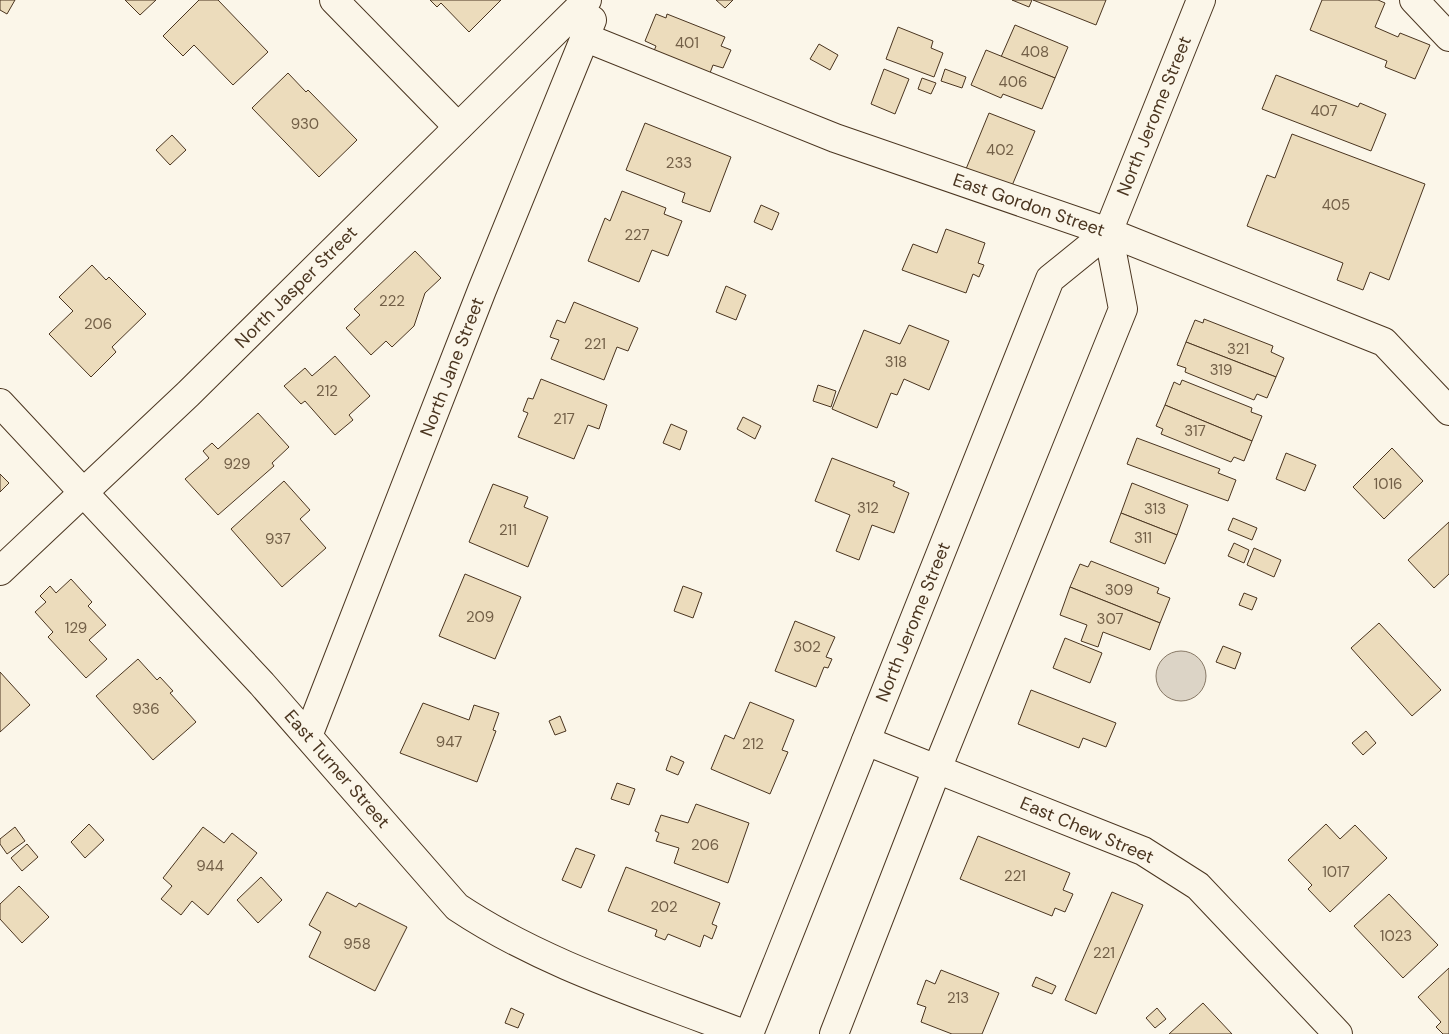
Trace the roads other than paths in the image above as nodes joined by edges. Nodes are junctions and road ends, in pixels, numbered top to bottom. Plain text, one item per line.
1 (334, 0) edge
2 (587, 0) edge
3 (600, 0) edge
4 (1201, 0) edge
5 (1414, 0) edge
6 (584, 37) junction
7 (1449, 37) edge
8 (458, 128) junction
9 (1108, 232) junction
10 (0, 403) edge
11 (1449, 411) edge
12 (83, 491) junction
13 (0, 570) edge
14 (308, 736) junction
15 (866, 741) junction
16 (937, 769) junction
17 (744, 1034) edge
18 (749, 1034) edge
19 (834, 1034) edge
20 (1338, 1034) edge

1 - 8 street
2 - 8 street, North Jasper Street
3 - 6 street, North Jane Street
4 - 9 street, North Jerome Street
5 - 7 street
6 - 9 street, East Gordon Street
6 - 14 street, North Jane Street
8 - 12 street, North Jasper Street
9 - 11 street, East Gordon Street
9 - 15 street, North Jerome Street
9 - 16 street
10 - 12 street, East Turner Street
12 - 13 street, North Jasper Street
12 - 14 street, East Turner Street
14 - 17 street, East Turner Street
15 - 16 street, East Chew Street
15 - 18 street, North Jerome Street
16 - 19 street
16 - 20 street, East Chew Street

